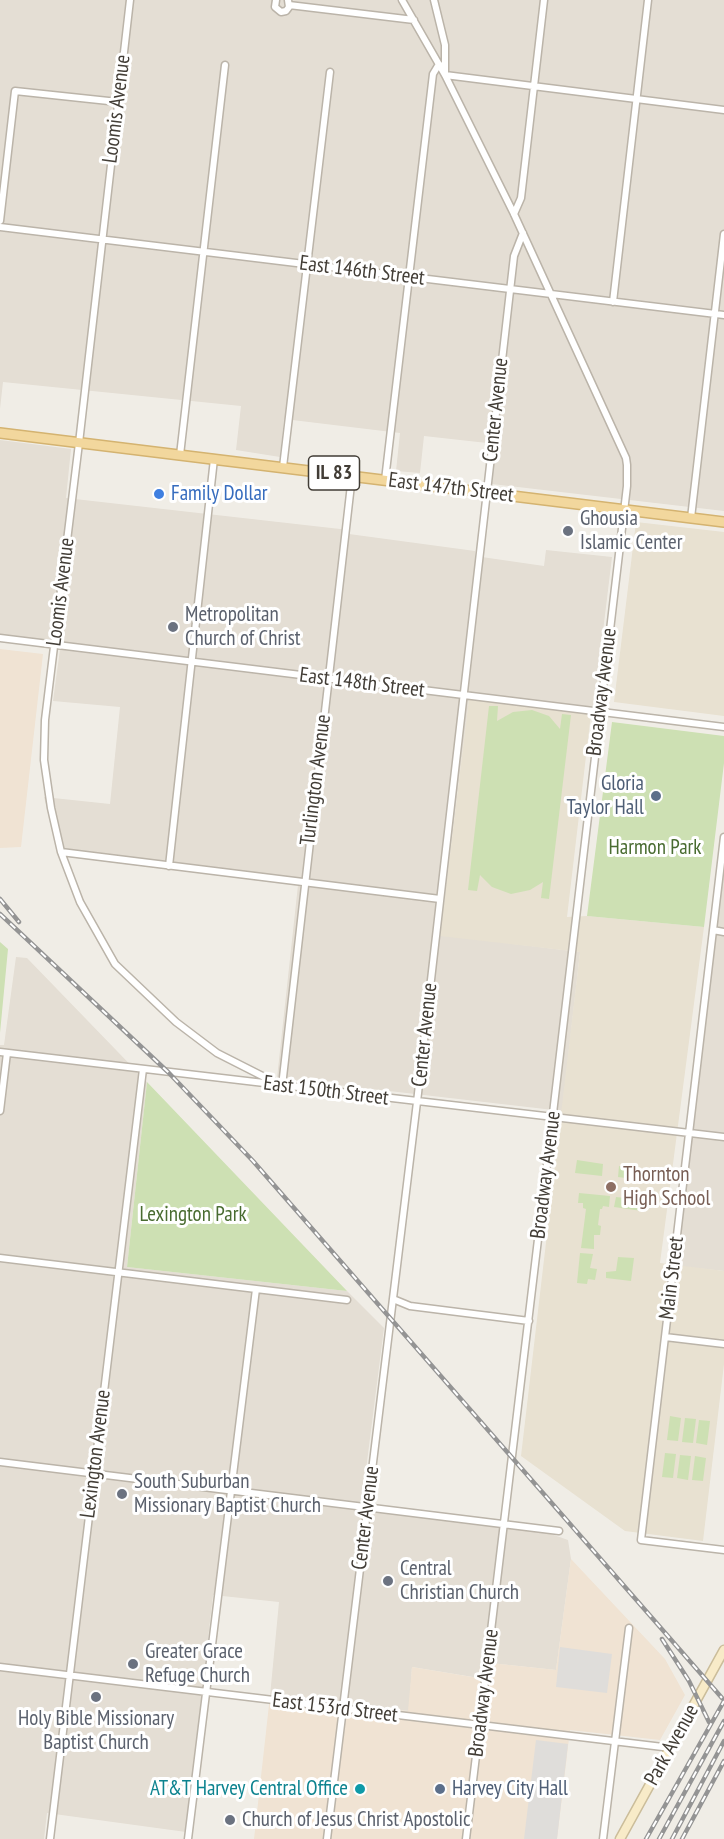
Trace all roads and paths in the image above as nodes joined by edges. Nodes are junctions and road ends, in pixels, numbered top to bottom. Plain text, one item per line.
1 (130, 0) edge
2 (276, 0) edge
3 (402, 0) edge
4 (434, 0) edge
5 (544, 0) edge
6 (648, 0) edge
7 (289, 2) edge
8 (414, 20) junction
9 (439, 64) junction
10 (225, 65) dead end
11 (330, 72) dead end
12 (445, 75) junction
13 (534, 87) junction
14 (637, 99) junction
15 (118, 102) junction
16 (724, 110) edge
17 (514, 214) junction
18 (0, 220) edge
19 (0, 226) edge
20 (523, 233) junction
21 (724, 234) edge
22 (101, 239) junction
23 (204, 252) junction
24 (307, 264) junction
25 (409, 277) junction
26 (510, 289) junction
27 (551, 294) junction
28 (613, 302) junction
29 (714, 314) junction
30 (724, 315) edge
31 (0, 433) edge
32 (79, 443) junction
33 (180, 455) junction
34 (214, 459) junction
35 (284, 467) junction
36 (352, 476) junction
37 (386, 480) junction
38 (487, 492) junction
39 (624, 510) junction
40 (691, 518) junction
41 (724, 522) edge
42 (0, 638) edge
43 (55, 644) junction
44 (192, 662) junction
45 (327, 680) junction
46 (464, 696) junction
47 (600, 712) junction
48 (724, 727) edge
49 (724, 837) edge
50 (62, 852) junction
51 (169, 866) junction
52 (304, 882) junction
53 (440, 899) junction
54 (713, 930) junction
55 (724, 932) edge
56 (4, 1052) edge
57 (142, 1069) junction
58 (282, 1086) junction
59 (417, 1102) junction
60 (0, 1111) edge
61 (552, 1117) junction
62 (689, 1133) junction
63 (724, 1137) edge
64 (0, 1258) edge
65 (118, 1272) junction
66 (256, 1289) junction
67 (393, 1299) junction
68 (347, 1300) dead end
69 (529, 1321) junction
70 (665, 1337) junction
71 (724, 1344) edge
72 (0, 1462) edge
73 (93, 1473) junction
74 (231, 1490) junction
75 (368, 1507) junction
76 (504, 1523) junction
77 (559, 1530) dead end
78 (724, 1550) edge
79 (629, 1628) dead end
80 (724, 1650) edge
81 (0, 1667) edge
82 (69, 1676) junction
83 (206, 1692) junction
84 (343, 1709) junction
85 (480, 1725) junction
86 (615, 1742) junction
87 (671, 1748) junction
88 (50, 1839) edge
89 (188, 1839) edge
90 (327, 1839) edge
91 (466, 1839) edge
92 (603, 1839) edge
93 (620, 1839) edge

1 - 15 street, Loomis Avenue
2 - 7 street
3 - 8 street, Broadway Avenue
4 - 12 street
5 - 13 street
6 - 14 street
7 - 8 street
8 - 9 street, Broadway Avenue
9 - 12 street, Broadway Avenue
9 - 25 street
10 - 23 street
11 - 24 street
12 - 13 street
12 - 17 street, Broadway Avenue
13 - 14 street
13 - 17 street
14 - 16 street
14 - 28 street
15 - 18 street
15 - 22 street, Loomis Avenue
17 - 20 street, Broadway Avenue
19 - 22 street, East 146th Street
20 - 26 street, Center Avenue
20 - 27 street, Broadway Avenue
21 - 29 street
22 - 23 street, East 146th Street
22 - 32 street, Loomis Avenue
23 - 24 street, East 146th Street
23 - 33 street
24 - 25 street, East 146th Street
24 - 35 street
25 - 26 street, East 146th Street
25 - 37 street
26 - 27 street, East 146th Street
26 - 38 street, Center Avenue
27 - 28 street, East 146th Street
27 - 39 street, Broadway Avenue
28 - 29 street, East 146th Street
29 - 30 street, East 146th Street
29 - 40 street
31 - 32 main road, East 147th Street / IL 83
32 - 33 main road, East 147th Street / IL 83
32 - 43 street, Loomis Avenue
33 - 34 main road, East 147th Street / IL 83
34 - 35 main road, East 147th Street / IL 83
34 - 44 street
35 - 36 main road, East 147th Street / IL 83
36 - 37 main road, East 147th Street / IL 83
36 - 45 street, Turlington Avenue
37 - 38 main road, East 147th Street / IL 83
38 - 39 main road, East 147th Street / IL 83
38 - 46 street, Center Avenue
39 - 40 main road, East 147th Street / IL 83
39 - 47 street, Broadway Avenue
40 - 41 main road, East 147th Street / IL 83
42 - 43 street, East 148th Street
43 - 44 street, East 148th Street
43 - 50 street, Loomis Avenue
44 - 45 street, East 148th Street
44 - 51 street
45 - 46 street, East 148th Street
45 - 52 street, Turlington Avenue
46 - 47 street, East 148th Street
46 - 53 street, Center Avenue
47 - 48 street, East 148th Street
47 - 61 street, Broadway Avenue
49 - 54 street, Main Street
50 - 51 street
50 - 58 street, Loomis Avenue
51 - 52 street
52 - 53 street
52 - 58 street, Turlington Avenue
53 - 59 street, Center Avenue
54 - 55 street
54 - 62 street, Main Street
56 - 57 street, East 150th Street
56 - 60 street
57 - 58 street, East 150th Street
57 - 65 street, Lexington Avenue
58 - 59 street, East 150th Street
59 - 61 street, East 150th Street
59 - 67 street, Center Avenue
61 - 62 street, East 150th Street
61 - 69 street, Broadway Avenue
62 - 63 street, East 150th Street
62 - 70 street, Main Street
64 - 65 street
65 - 66 street
65 - 73 street, Lexington Avenue
66 - 68 street
66 - 74 street
67 - 69 street
67 - 75 street, Center Avenue
69 - 76 street, Broadway Avenue
70 - 71 street
70 - 78 street, Main Street
72 - 73 street
73 - 74 street
73 - 82 street, Lexington Avenue
74 - 75 street
74 - 83 street
75 - 76 street
75 - 84 street, Center Avenue
76 - 77 street
76 - 85 street, Broadway Avenue
79 - 86 street
80 - 87 street, Park Avenue
81 - 82 street, East 153rd Street
82 - 83 street, East 153rd Street
82 - 88 street, Lexington Avenue
83 - 84 street, East 153rd Street
83 - 89 street
84 - 85 street, East 153rd Street
84 - 90 street, Center Avenue
85 - 86 street, East 153rd Street
85 - 91 street, Broadway Avenue
86 - 87 street, East 153rd Street
86 - 92 street
87 - 93 street, Park Avenue

